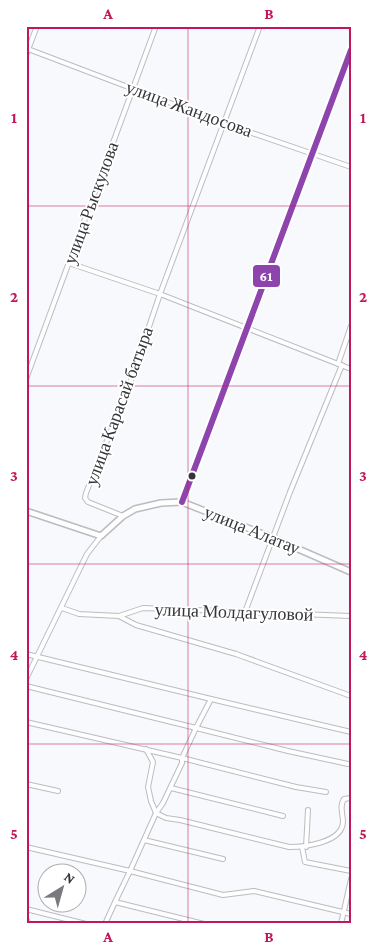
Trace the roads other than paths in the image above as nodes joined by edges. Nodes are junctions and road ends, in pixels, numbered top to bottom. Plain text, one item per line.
1 (37, 26) edge
2 (156, 26) edge
3 (260, 26) edge
4 (28, 49) junction
5 (351, 50) edge
6 (26, 55) edge
7 (133, 88) junction
8 (223, 123) junction
9 (312, 153) junction
10 (351, 167) edge
11 (69, 263) junction
12 (160, 294) junction
13 (351, 326) edge
14 (246, 328) junction
15 (340, 365) junction
16 (351, 369) edge
17 (26, 379) edge
18 (182, 502) junction
19 (26, 511) edge
20 (123, 516) junction
21 (101, 536) junction
22 (273, 538) junction
23 (351, 572) edge
24 (62, 608) junction
25 (245, 612) junction
26 (119, 616) junction
27 (351, 616) edge
28 (26, 654) edge
29 (38, 656) junction
30 (26, 680) edge
31 (26, 686) edge
32 (351, 696) edge
33 (211, 698) junction
34 (26, 722) edge
35 (196, 728) junction
36 (350, 732) edge
37 (146, 749) junction
38 (182, 758) junction
39 (348, 764) dead end
40 (26, 784) edge
41 (171, 788) junction
42 (58, 791) dead end
43 (326, 792) dead end
44 (351, 798) edge
45 (308, 810) dead end
46 (156, 813) junction
47 (283, 816) dead end
48 (144, 840) junction
49 (26, 846) edge
50 (304, 847) junction
51 (222, 859) dead end
52 (130, 871) junction
53 (351, 871) edge
54 (351, 879) edge
55 (115, 902) junction
56 (26, 909) edge
57 (343, 912) junction
58 (351, 914) edge
59 (26, 919) edge
60 (29, 924) edge
61 (86, 924) edge
62 (104, 924) edge
63 (204, 924) edge
64 (341, 924) edge

1 - 4 street
2 - 7 street, улица Рыскулова
3 - 8 street, улица Карасай батыра
4 - 6 street
4 - 7 street, улица Жандосова
5 - 9 street
7 - 8 street, улица Жандосова
7 - 11 street, улица Рыскулова
8 - 9 street, улица Жандосова
8 - 12 street, улица Карасай батыра
9 - 10 street, улица Жандосова
9 - 14 street
11 - 12 street
11 - 17 street, улица Рыскулова
12 - 14 street
12 - 20 street, улица Карасай батыра
13 - 15 street
14 - 15 street
14 - 18 street
15 - 16 street
15 - 22 street
18 - 20 street, улица Алатау
18 - 22 street, улица Алатау
19 - 21 street
20 - 21 street
21 - 24 street
22 - 23 street, улица Алатау
22 - 25 street
24 - 26 street
24 - 29 street
25 - 26 street, улица Молдагуловой
25 - 27 street, улица Молдагуловой
26 - 32 street
28 - 29 street
29 - 30 street
29 - 33 street
31 - 35 street
33 - 35 street
33 - 36 street
34 - 37 street
35 - 38 street
35 - 39 street
37 - 38 street
37 - 46 street
38 - 41 street
38 - 43 street
40 - 42 street
41 - 46 street
41 - 47 street
44 - 50 street
45 - 50 street
46 - 48 street
46 - 50 street
48 - 51 street
48 - 52 street
49 - 52 street
50 - 53 street
52 - 55 street
52 - 57 street
54 - 57 street
55 - 62 street
55 - 63 street
56 - 61 street
57 - 58 street
57 - 64 street
59 - 60 street

